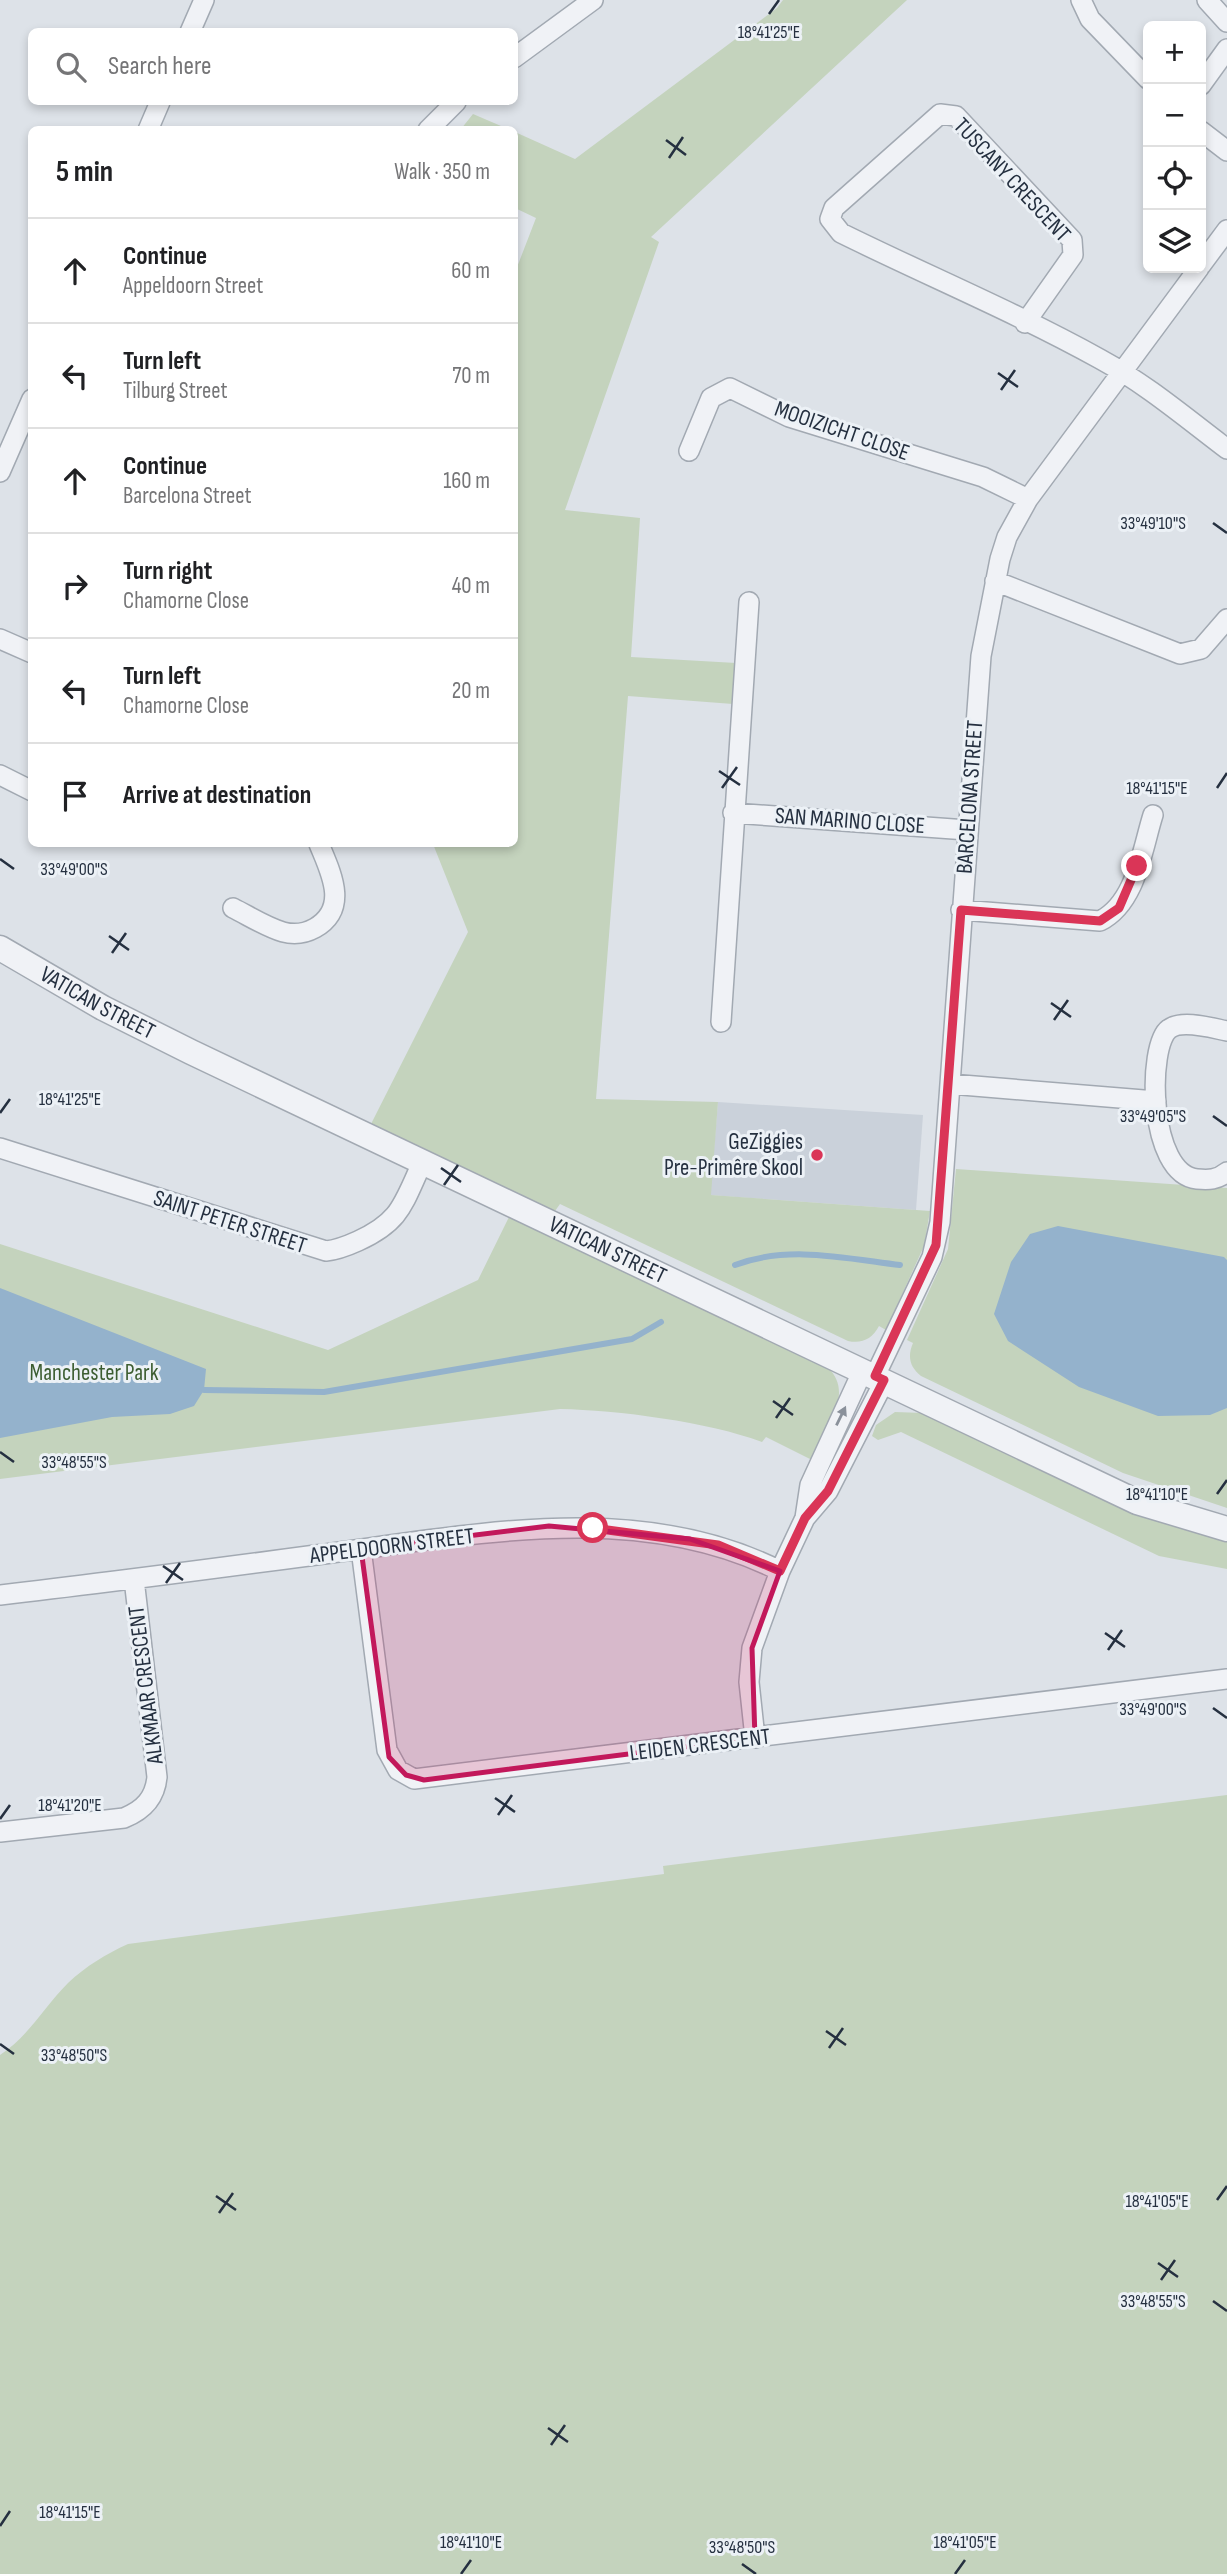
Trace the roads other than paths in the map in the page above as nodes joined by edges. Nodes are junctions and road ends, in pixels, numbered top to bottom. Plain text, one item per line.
1 (204, 0) edge
2 (593, 0) edge
3 (1081, 0) edge
4 (1207, 0) edge
5 (1227, 22) edge
6 (192, 28) edge
7 (1227, 49) edge
8 (518, 55) edge
9 (1143, 74) edge
10 (1202, 84) edge
11 (159, 105) edge
12 (453, 105) edge
13 (150, 126) edge
14 (432, 126) edge
15 (1206, 135) edge
16 (1227, 151) edge
17 (1227, 230) edge
18 (1206, 258) edge
19 (1195, 273) edge
20 (1025, 323) junction
21 (1121, 372) junction
22 (28, 408) edge
23 (1227, 449) edge
24 (689, 451) dead end
25 (0, 472) edge
26 (1028, 499) junction
27 (995, 581) junction
28 (749, 602) dead end
29 (1227, 619) edge
30 (0, 639) edge
31 (28, 651) edge
32 (0, 775) edge
33 (28, 789) edge
34 (733, 813) junction
35 (1153, 815) dead end
36 (967, 830) junction
37 (319, 847) edge
38 (233, 908) dead end
39 (961, 910) junction
40 (0, 948) edge
41 (721, 1022) dead end
42 (1227, 1031) edge
43 (950, 1084) junction
44 (1156, 1101) junction
45 (0, 1148) edge
46 (422, 1161) junction
47 (1227, 1172) edge
48 (874, 1375) junction
49 (1227, 1529) edge
50 (361, 1549) junction
51 (780, 1571) junction
52 (134, 1579) junction
53 (0, 1595) edge
54 (1227, 1679) edge
55 (755, 1738) junction
56 (0, 1832) edge

1 - 6 street
2 - 8 street
3 - 9 street
4 - 5 street
7 - 10 street
11 - 13 street
12 - 14 street
15 - 16 street
17 - 18 street, BARCELONA STREET
19 - 21 street, BARCELONA STREET
20 - 20 street, TUSCANY CRESCENT
20 - 21 street, TUSCANY CRESCENT
21 - 23 street, TUSCANY CRESCENT
21 - 26 street, BARCELONA STREET
22 - 25 street
24 - 26 street, MOOIZICHT CLOSE
26 - 27 street, BARCELONA STREET
27 - 29 street
27 - 36 street, BARCELONA STREET
28 - 34 street
30 - 31 street
32 - 33 street
34 - 36 street, SAN MARINO CLOSE
34 - 41 street
35 - 39 street
36 - 39 street, BARCELONA STREET
37 - 38 street
39 - 43 street, BARCELONA STREET
40 - 46 street, VATICAN STREET
42 - 44 street
43 - 44 street
43 - 48 street, BARCELONA STREET
44 - 47 street
45 - 46 street, SAINT PETER STREET
46 - 48 street, VATICAN STREET
48 - 49 street, VATICAN STREET
48 - 51 street, BARCELONA STREET
50 - 51 street, APPELDOORN STREET
50 - 52 street, APPELDOORN STREET
50 - 55 street, LEIDEN CRESCENT
51 - 55 street, BARCELONA STREET
52 - 53 street, APPELDOORN STREET
52 - 56 street, ALKMAAR CRESCENT
54 - 55 street, LEIDEN CRESCENT

